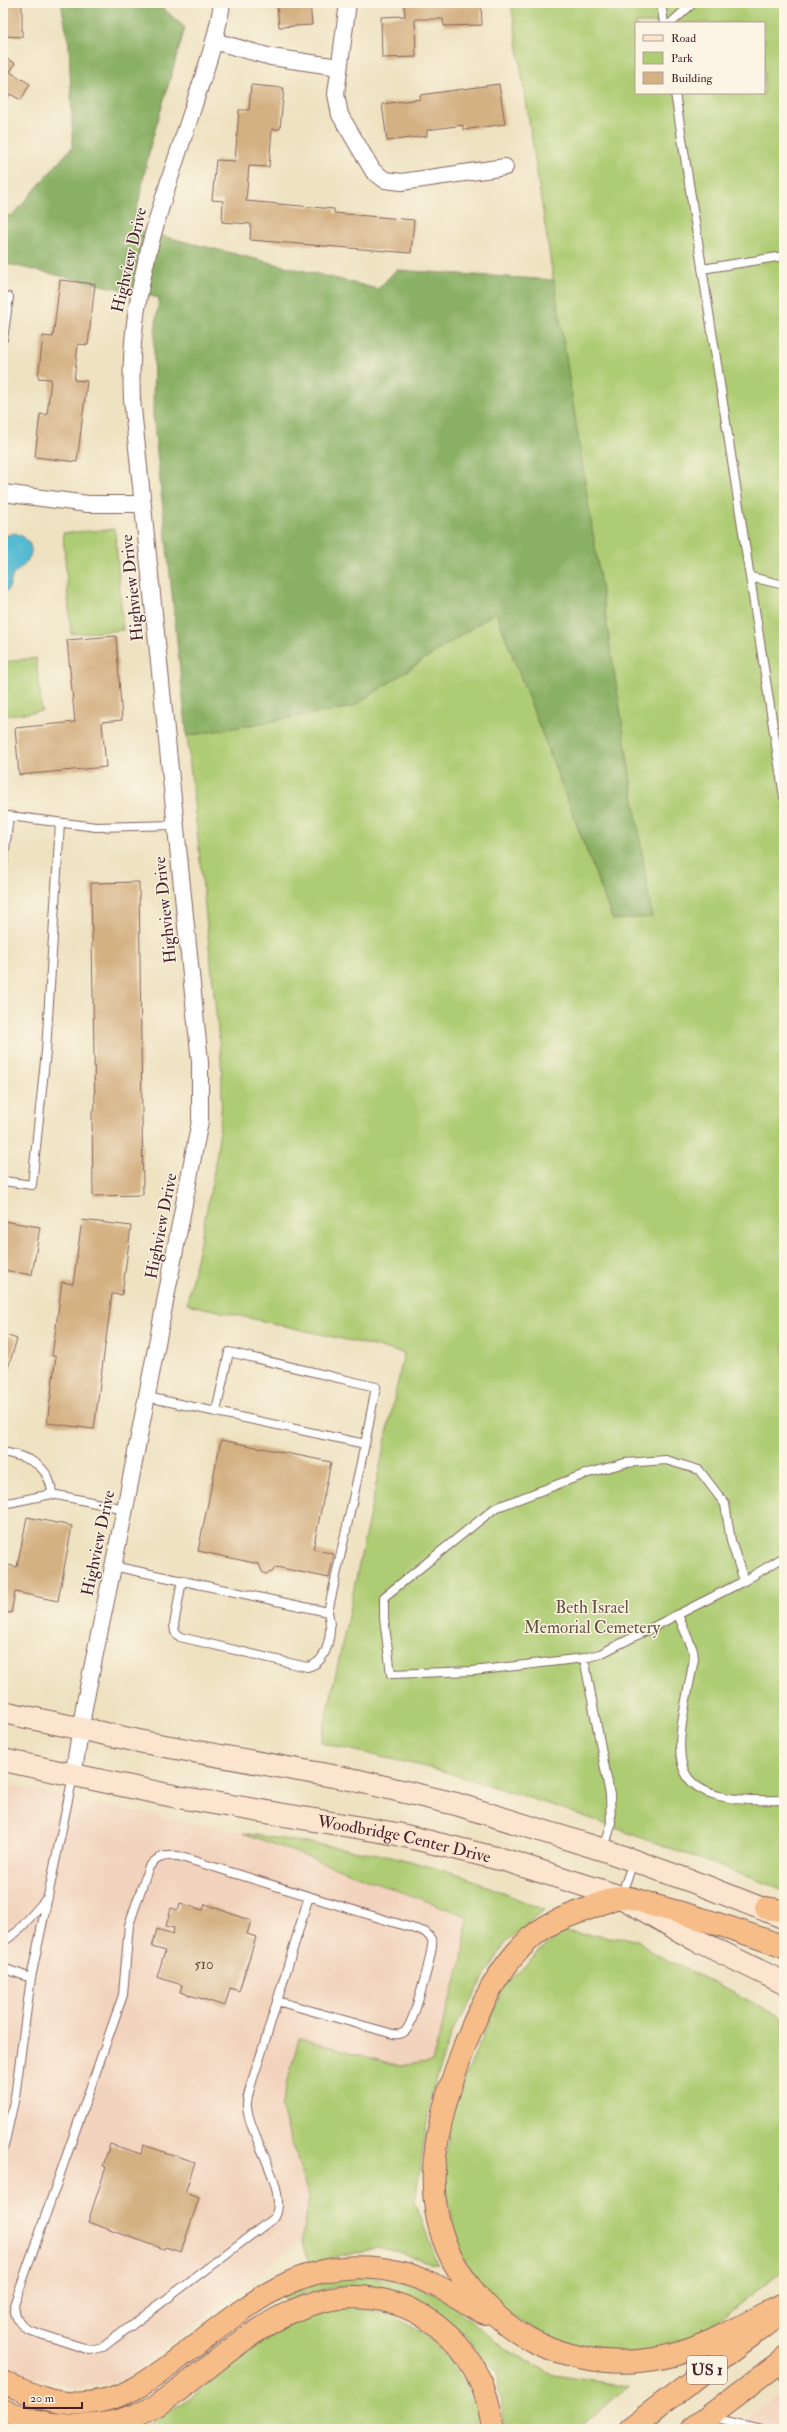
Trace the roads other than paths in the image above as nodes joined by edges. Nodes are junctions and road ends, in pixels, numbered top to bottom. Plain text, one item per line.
1 (222, 3) edge
2 (348, 3) edge
3 (661, 3) edge
4 (693, 3) edge
5 (664, 22) edge
6 (672, 22) edge
7 (214, 41) junction
8 (339, 67) junction
9 (675, 94) edge
10 (505, 167) dead end
11 (784, 256) edge
12 (702, 269) junction
13 (9, 297) dead end
14 (3, 339) edge
15 (3, 493) edge
16 (142, 504) junction
17 (750, 577) junction
18 (784, 585) edge
19 (784, 797) edge
20 (60, 823) junction
21 (176, 824) junction
22 (3, 866) edge
23 (3, 1181) edge
24 (147, 1397) junction
25 (216, 1412) junction
26 (365, 1444) junction
27 (3, 1452) edge
28 (52, 1494) junction
29 (3, 1504) edge
30 (125, 1509) junction
31 (784, 1557) edge
32 (113, 1566) junction
33 (182, 1580) junction
34 (744, 1581) junction
35 (328, 1612) junction
36 (678, 1615) junction
37 (584, 1658) junction
38 (3, 1712) edge
39 (80, 1730) junction
40 (3, 1760) edge
41 (73, 1776) junction
42 (784, 1800) edge
43 (604, 1850) junction
44 (633, 1860) junction
45 (49, 1896) junction
46 (309, 1896) junction
47 (621, 1897) junction
48 (778, 1912) edge
49 (3, 1942) edge
50 (784, 1948) edge
51 (3, 1968) edge
52 (31, 1978) junction
53 (784, 1983) edge
54 (277, 2001) junction
55 (3, 2150) edge
56 (784, 2304) edge
57 (784, 2311) edge
58 (507, 2325) junction
59 (783, 2366) edge
60 (7, 2382) edge
61 (3, 2410) edge
62 (700, 2423) edge
63 (493, 2429) edge
64 (629, 2429) edge
65 (761, 2429) edge

1 - 7 street, Highview Drive
2 - 8 street
3 - 5 lane
4 - 6 lane
7 - 8 street
7 - 16 street, Highview Drive
8 - 10 street
9 - 12 lane
11 - 12 lane
12 - 17 lane
13 - 14 lane
15 - 16 street
16 - 21 street, Highview Drive
17 - 18 lane
17 - 19 lane
20 - 21 lane
20 - 22 lane
20 - 23 lane
21 - 24 street, Highview Drive
24 - 25 lane
24 - 30 street, Highview Drive
25 - 26 lane
25 - 26 lane
26 - 35 lane
27 - 28 lane
28 - 29 lane
28 - 30 lane
30 - 32 street, Highview Drive
31 - 34 lane
32 - 33 lane
32 - 39 street, Highview Drive
33 - 35 lane
33 - 35 lane
34 - 36 lane
34 - 37 lane
36 - 37 lane
36 - 42 lane
37 - 43 lane
38 - 39 street
39 - 41 street, Highview Drive
39 - 43 street
40 - 41 street, Woodbridge Center Drive
41 - 45 lane
41 - 47 street, Woodbridge Center Drive
43 - 44 street
44 - 47 lane
44 - 48 street
45 - 49 lane
45 - 52 lane
46 - 54 lane
46 - 54 lane
46 - 54 lane
47 - 50 highway
47 - 53 street, Woodbridge Center Drive
47 - 58 highway
51 - 52 lane
52 - 55 lane
56 - 58 highway
57 - 64 highway, US 1
58 - 60 highway
59 - 62 highway, US 1
61 - 63 highway
62 - 65 lane

